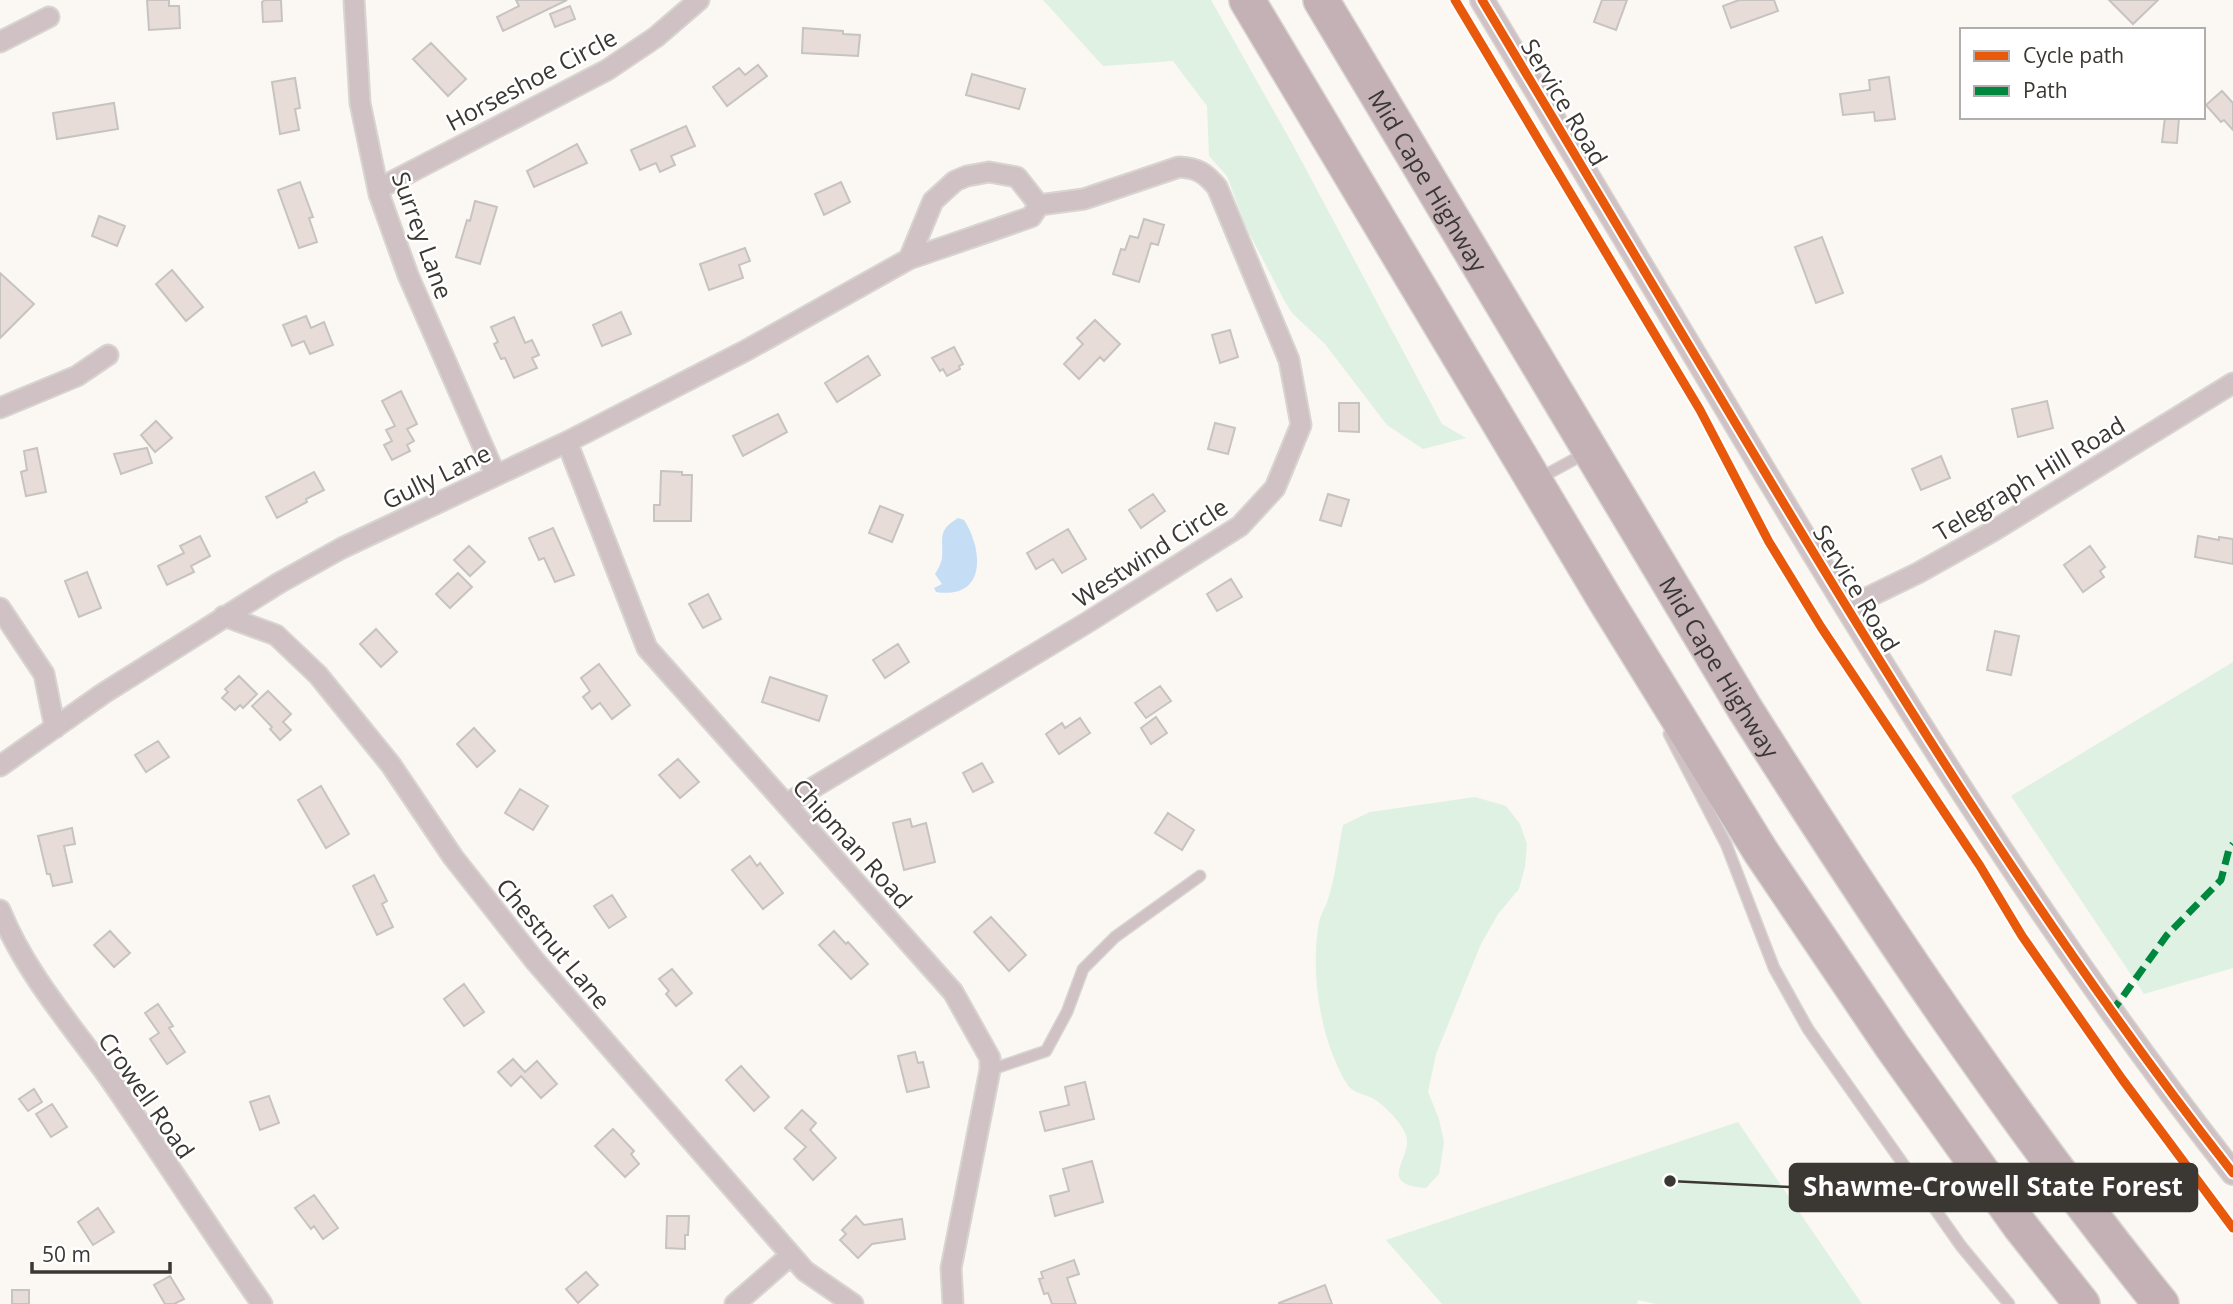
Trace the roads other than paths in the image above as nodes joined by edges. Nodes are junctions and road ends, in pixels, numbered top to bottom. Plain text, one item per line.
1 (354, 0) edge
2 (699, 0) edge
3 (1247, 0) edge
4 (1321, 0) edge
5 (1482, 0) edge
6 (49, 18) dead end
7 (0, 42) edge
8 (378, 189) junction
9 (1040, 205) junction
10 (909, 259) junction
11 (108, 355) dead end
12 (2233, 383) edge
13 (0, 408) edge
14 (567, 442) junction
15 (1590, 450) junction
16 (495, 474) junction
17 (1535, 481) junction
18 (1606, 601) junction
19 (0, 608) edge
20 (1846, 608) junction
21 (224, 616) junction
22 (1638, 674) dead end
23 (1663, 723) dead end
24 (55, 728) junction
25 (0, 766) edge
26 (786, 804) junction
27 (1200, 876) dead end
28 (0, 910) edge
29 (990, 1070) junction
30 (2233, 1173) edge
31 (790, 1255) junction
32 (262, 1304) edge
33 (735, 1304) edge
34 (853, 1304) edge
35 (953, 1304) edge
36 (2009, 1304) edge
37 (2082, 1304) edge
38 (2161, 1304) edge

1 - 8 street, Surrey Lane
2 - 8 street, Horseshoe Circle
3 - 17 highway
4 - 15 highway, Mid Cape Highway
5 - 20 street, Service Road
6 - 7 street
8 - 16 street, Surrey Lane
9 - 10 street, Gully Lane
9 - 10 street
9 - 26 street, Westwind Circle
10 - 14 street, Gully Lane
11 - 13 street
12 - 20 street, Telegraph Hill Road
14 - 16 street, Gully Lane
14 - 26 street, Chipman Road
15 - 17 lane
15 - 38 highway, Mid Cape Highway
16 - 21 street, Gully Lane
17 - 18 highway
18 - 22 lane
18 - 37 highway
19 - 24 street
20 - 30 street, Service Road
21 - 24 street, Gully Lane
21 - 31 street, Chestnut Lane
23 - 36 lane
24 - 25 street, Gully Lane
26 - 29 street, Chipman Road
27 - 29 lane
28 - 32 street, Crowell Road
29 - 35 street
31 - 33 street
31 - 34 street, Chestnut Lane

